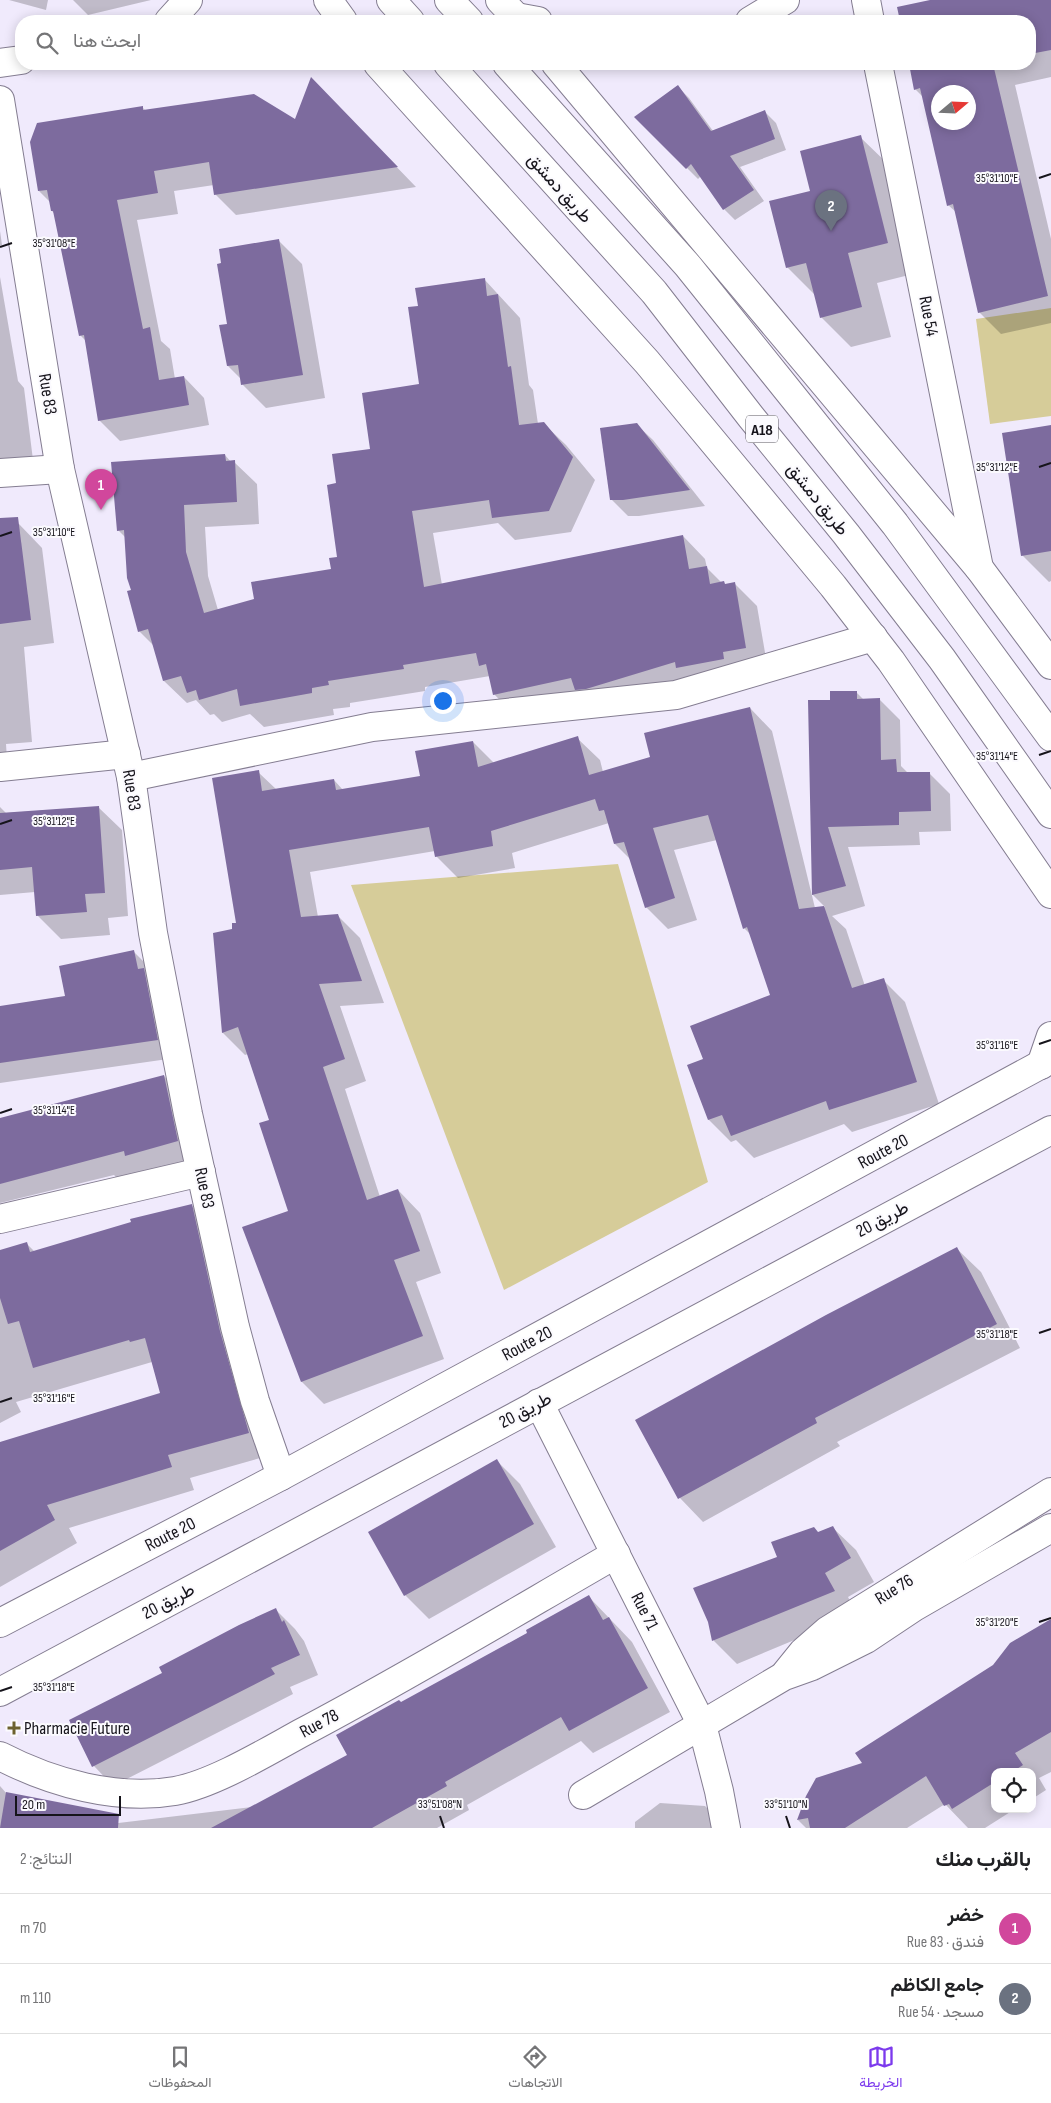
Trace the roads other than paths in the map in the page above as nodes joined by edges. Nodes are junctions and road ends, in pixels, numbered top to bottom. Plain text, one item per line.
1 (188, 0) edge
2 (328, 0) edge
3 (391, 0) edge
4 (449, 0) edge
5 (785, 0) edge
6 (866, 0) edge
7 (174, 15) edge
8 (339, 15) edge
9 (405, 15) edge
10 (463, 15) edge
11 (760, 15) edge
12 (869, 15) edge
13 (15, 61) edge
14 (0, 63) edge
15 (379, 70) edge
16 (453, 70) edge
17 (512, 70) edge
18 (561, 70) edge
19 (879, 70) edge
20 (0, 100) edge
21 (60, 469) junction
22 (0, 473) edge
23 (979, 568) junction
24 (873, 637) junction
25 (1051, 665) edge
26 (1051, 737) edge
27 (129, 765) junction
28 (0, 767) edge
29 (1051, 814) edge
30 (1051, 894) edge
31 (1051, 1036) edge
32 (1046, 1062) edge
33 (1051, 1130) edge
34 (201, 1172) junction
35 (0, 1219) edge
36 (540, 1403) junction
37 (281, 1476) junction
38 (1051, 1492) edge
39 (1015, 1514) junction
40 (1051, 1528) edge
41 (616, 1554) junction
42 (914, 1607) junction
43 (0, 1623) edge
44 (784, 1676) junction
45 (0, 1692) edge
46 (702, 1725) junction
47 (0, 1756) edge
48 (584, 1795) dead end
49 (726, 1828) edge

1 - 7 main road
2 - 8 main road
3 - 9 main road
4 - 10 main road
5 - 11 main road
6 - 12 main road
13 - 14 main road
15 - 24 main road
16 - 29 main road, طريق دمشق / A18
17 - 26 main road, A18
18 - 23 main road
19 - 23 main road, Rue 54
20 - 21 main road, Rue 83
21 - 22 main road
21 - 27 main road, Rue 83
23 - 25 main road
24 - 27 main road
24 - 30 main road
27 - 28 main road
27 - 34 main road, Rue 83
31 - 32 main road
32 - 37 main road, Route 20
33 - 36 main road, طريق 20
34 - 35 main road
34 - 37 main road, Rue 83
36 - 41 main road, Rue 71
36 - 45 main road, طريق 20
37 - 43 main road, Route 20
38 - 39 main road, Rue 76
39 - 42 main road, Rue 76
39 - 44 main road, Rue 76
40 - 42 main road, Rue 76
41 - 46 main road, Rue 71
41 - 47 main road, Rue 78
42 - 44 main road, Rue 76
44 - 46 main road, Rue 76
46 - 48 main road, Rue 76
46 - 49 main road, Rue 71

